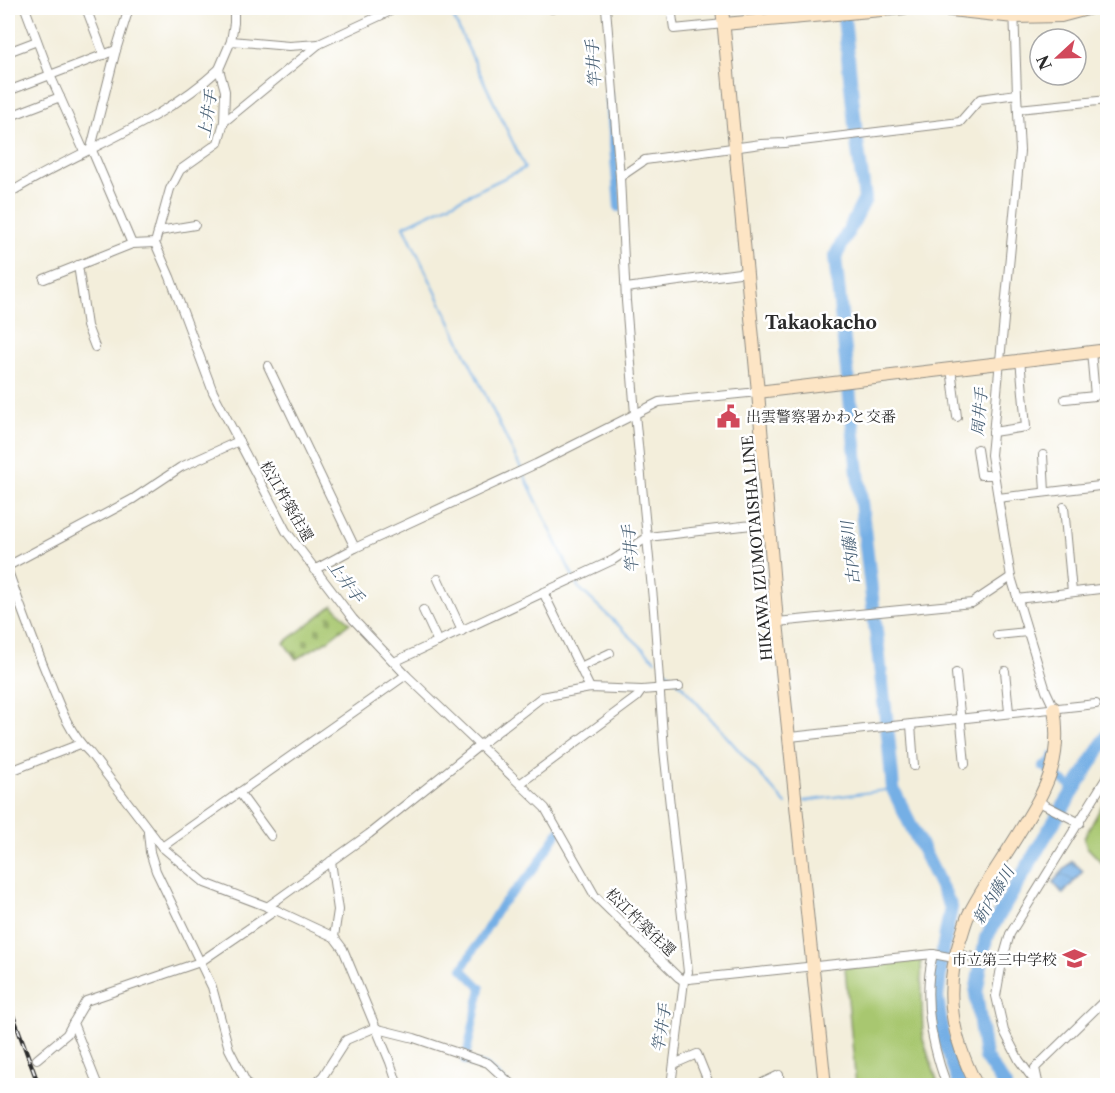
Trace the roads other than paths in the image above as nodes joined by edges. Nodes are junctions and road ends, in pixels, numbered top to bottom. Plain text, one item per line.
1 (27, 8) edge
2 (86, 8) edge
3 (129, 8) edge
4 (234, 8) edge
5 (397, 8) edge
6 (606, 8) edge
7 (671, 8) edge
8 (722, 8) edge
9 (904, 8) edge
10 (933, 8) edge
11 (1091, 8) edge
12 (1014, 12) edge
13 (724, 24) junction
14 (37, 41) junction
15 (231, 41) junction
16 (319, 44) junction
17 (116, 50) junction
18 (8, 52) edge
19 (104, 55) junction
20 (219, 69) junction
21 (50, 75) junction
22 (8, 91) edge
23 (1017, 94) junction
24 (60, 97) junction
25 (1107, 100) edge
26 (1018, 109) junction
27 (8, 117) edge
28 (224, 122) junction
29 (734, 148) junction
30 (88, 149) junction
31 (620, 177) junction
32 (8, 194) edge
33 (195, 225) dead end
34 (159, 231) junction
35 (155, 243) junction
36 (132, 244) junction
37 (78, 265) junction
38 (747, 272) junction
39 (44, 279) dead end
40 (626, 288) junction
41 (95, 347) dead end
42 (1107, 350) edge
43 (1091, 351) junction
44 (1020, 359) junction
45 (1001, 361) junction
46 (268, 366) dead end
47 (951, 368) junction
48 (758, 392) junction
49 (1065, 399) dead end
50 (635, 414) junction
51 (957, 417) dead end
52 (993, 432) junction
53 (239, 441) junction
54 (977, 449) dead end
55 (1043, 455) dead end
56 (994, 475) junction
57 (1107, 485) edge
58 (1045, 492) junction
59 (998, 498) junction
60 (1064, 507) dead end
61 (769, 523) junction
62 (648, 537) junction
63 (355, 548) junction
64 (8, 569) edge
65 (314, 570) junction
66 (1011, 577) junction
67 (438, 579) dead end
68 (1107, 588) edge
69 (543, 592) junction
70 (1072, 592) junction
71 (1017, 599) junction
72 (423, 610) dead end
73 (777, 622) junction
74 (462, 631) junction
75 (1028, 632) junction
76 (997, 635) dead end
77 (438, 642) junction
78 (610, 653) dead end
79 (394, 662) junction
80 (580, 667) junction
81 (1005, 671) dead end
82 (956, 673) dead end
83 (406, 675) junction
84 (660, 687) junction
85 (679, 687) dead end
86 (590, 688) junction
87 (642, 690) junction
88 (1096, 704) dead end
89 (1054, 708) junction
90 (1009, 712) junction
91 (962, 717) junction
92 (911, 725) junction
93 (790, 736) junction
94 (80, 744) junction
95 (480, 745) junction
96 (965, 764) dead end
97 (914, 766) dead end
98 (8, 772) edge
99 (1107, 775) edge
100 (521, 783) junction
101 (239, 792) junction
102 (1041, 801) junction
103 (1078, 822) junction
104 (148, 832) junction
105 (271, 836) dead end
106 (162, 847) junction
107 (331, 861) junction
108 (271, 908) junction
109 (334, 937) junction
110 (933, 954) junction
111 (955, 956) junction
112 (200, 962) junction
113 (1002, 962) junction
114 (812, 965) junction
115 (685, 979) junction
116 (1107, 997) edge
117 (73, 1023) junction
118 (374, 1028) junction
119 (37, 1059) dead end
120 (674, 1064) junction
121 (98, 1086) edge
122 (248, 1086) edge
123 (312, 1086) edge
124 (398, 1086) edge
125 (513, 1086) edge
126 (671, 1086) edge
127 (710, 1086) edge
128 (756, 1086) edge
129 (780, 1086) edge
130 (825, 1086) edge
131 (947, 1086) edge
132 (977, 1086) edge
133 (1038, 1086) edge

1 - 14 street
2 - 19 street
3 - 17 street
4 - 15 street
5 - 16 street
6 - 31 street
7 - 13 street
8 - 13 street, HIKAWA IZUMOTAISHA LINE
9 - 13 street
10 - 12 street
11 - 12 street
12 - 23 street
13 - 29 street, HIKAWA IZUMOTAISHA LINE
14 - 18 street
14 - 21 street
15 - 16 street
15 - 20 street
16 - 28 street
17 - 19 street
17 - 30 street
19 - 21 street
20 - 28 street
20 - 30 street
21 - 22 street
21 - 24 street
23 - 26 street
23 - 29 street
24 - 27 street
24 - 30 street
25 - 26 street
26 - 45 street
28 - 34 street
29 - 31 street
29 - 38 street, HIKAWA IZUMOTAISHA LINE
30 - 32 street
30 - 36 street
31 - 40 street
33 - 34 street
34 - 35 street
35 - 36 street
35 - 53 street, 松江杵築往還
36 - 37 street
37 - 39 street
37 - 41 street
38 - 40 street
38 - 48 street, HIKAWA IZUMOTAISHA LINE
40 - 50 street
42 - 43 street
43 - 44 street
43 - 49 street
44 - 45 street
44 - 52 street
45 - 47 street
45 - 52 street
46 - 63 street
47 - 48 street
47 - 51 street
48 - 50 street
48 - 61 street, HIKAWA IZUMOTAISHA LINE
50 - 62 street
50 - 63 street
52 - 56 street
53 - 64 street
53 - 65 street, 松江杵築往還
54 - 56 street
55 - 58 street
56 - 59 street
57 - 58 street
58 - 59 street
59 - 66 street
60 - 70 street
61 - 62 street
61 - 73 street, HIKAWA IZUMOTAISHA LINE
62 - 69 street
62 - 84 street
63 - 65 street
64 - 94 street
65 - 79 street, 松江杵築往還
66 - 71 street
66 - 73 street
67 - 74 street
68 - 70 street
69 - 74 street
69 - 80 street
70 - 71 street
71 - 75 street
72 - 77 street
73 - 93 street, HIKAWA IZUMOTAISHA LINE
74 - 77 street
75 - 76 street
75 - 89 street
77 - 79 street
78 - 80 street
79 - 83 street, 松江杵築往還
80 - 86 street
81 - 90 street
82 - 91 street
83 - 95 street, 松江杵築往還
83 - 101 street
84 - 85 street
84 - 87 street
84 - 115 street
86 - 87 street
86 - 95 street
87 - 100 street
88 - 89 street
89 - 90 street
89 - 102 street
90 - 91 street
91 - 92 street
91 - 96 street
92 - 93 street
92 - 97 street
93 - 114 street, HIKAWA IZUMOTAISHA LINE
94 - 98 street
94 - 104 street
95 - 100 street, 松江杵築往還
95 - 107 street
99 - 103 street
100 - 115 street, 松江杵築往還
101 - 105 street
101 - 106 street
102 - 103 street
102 - 111 street
103 - 113 street
104 - 106 street
104 - 112 street
106 - 108 street
107 - 108 street
107 - 109 street
108 - 109 street
108 - 112 street
109 - 118 street
110 - 111 street
110 - 114 street
110 - 131 street
111 - 113 street
111 - 132 street
112 - 117 street
112 - 122 street
113 - 133 street
114 - 115 street
114 - 130 street, HIKAWA IZUMOTAISHA LINE
115 - 120 street
116 - 133 street
117 - 119 street
117 - 121 street
118 - 123 street
118 - 124 street
118 - 125 street
120 - 126 street
120 - 127 street
128 - 129 street

